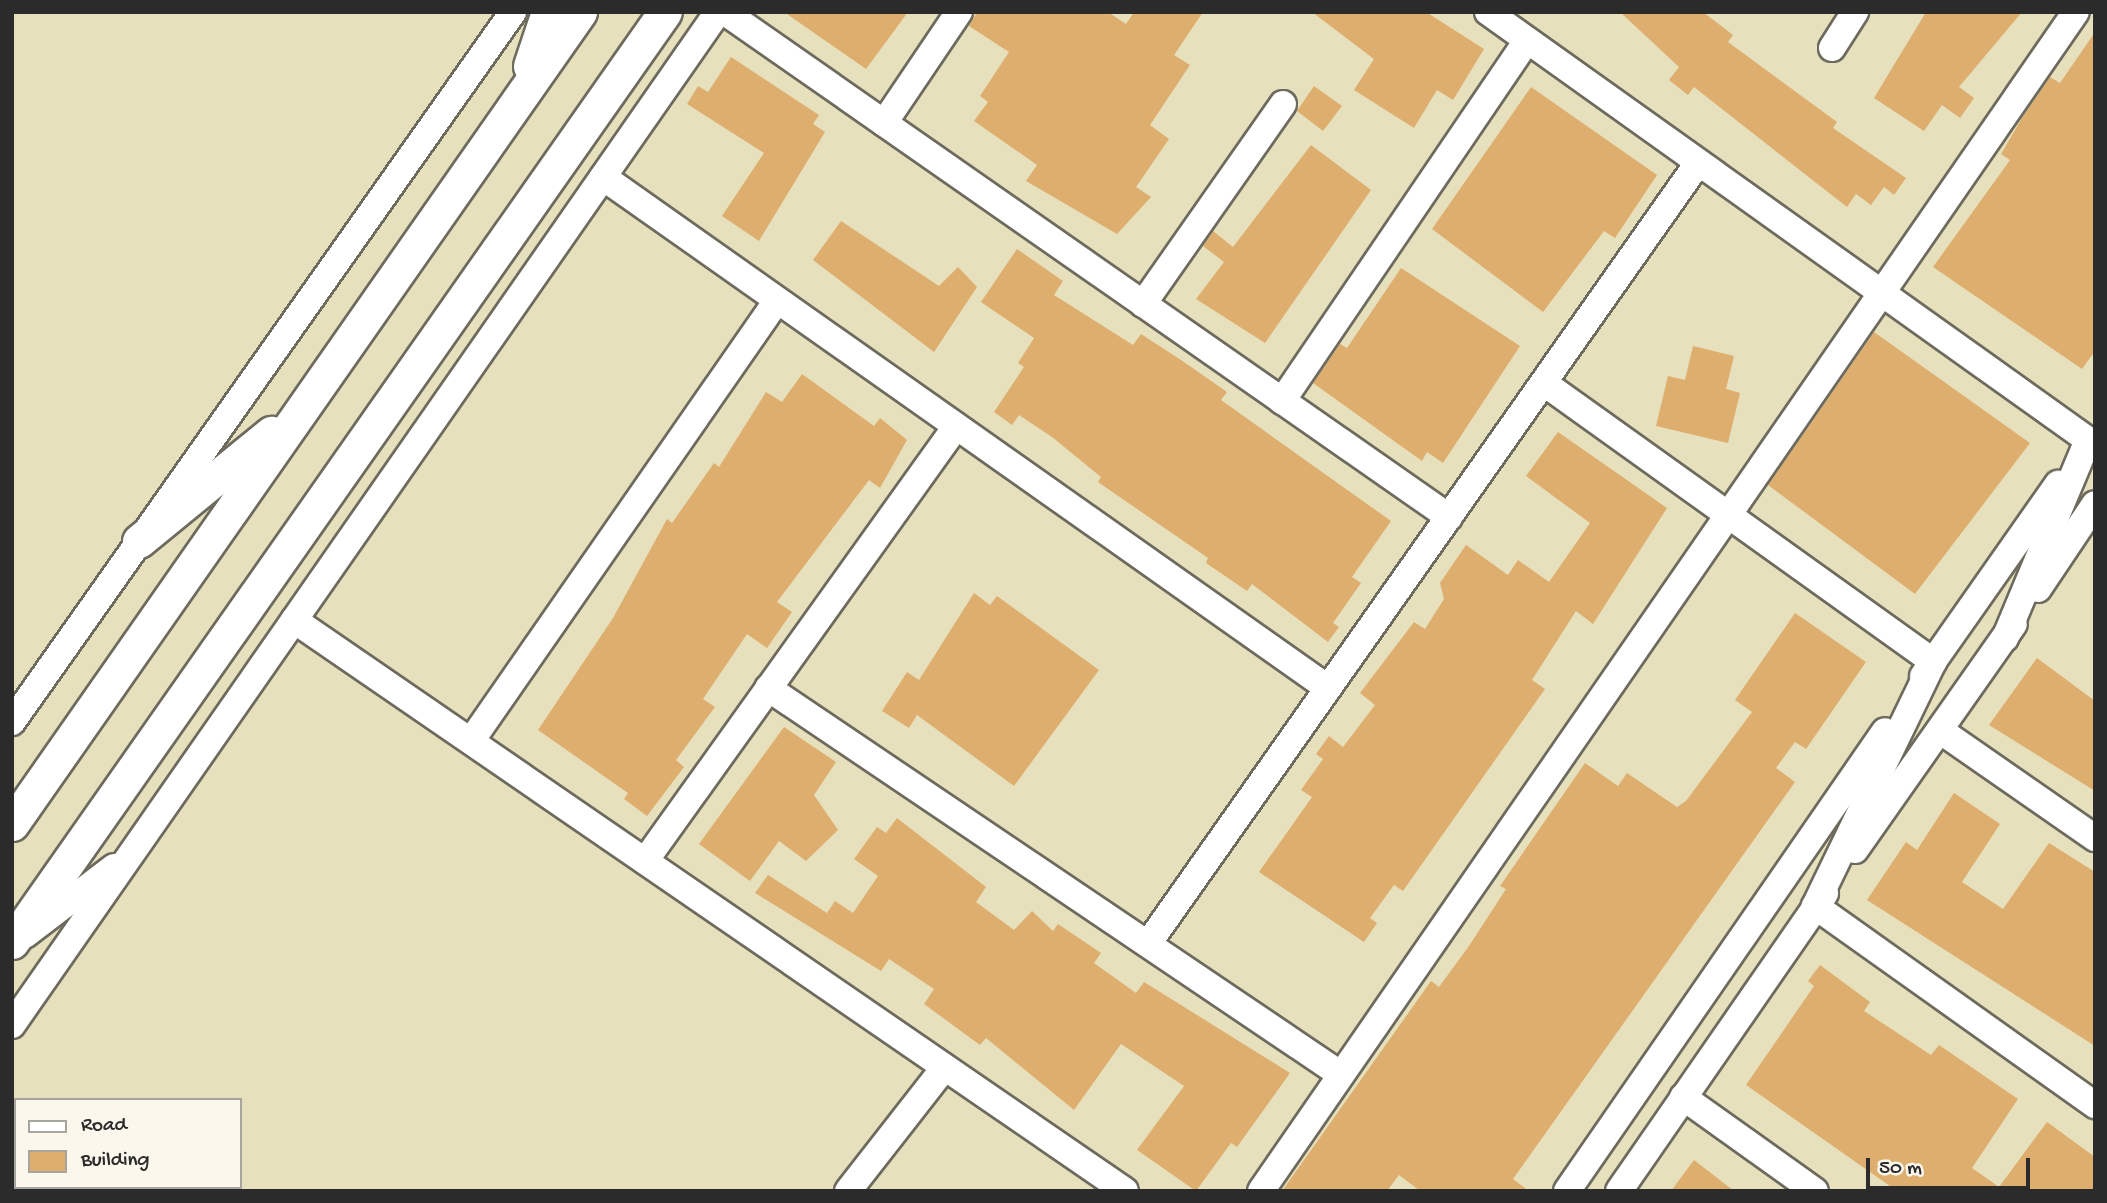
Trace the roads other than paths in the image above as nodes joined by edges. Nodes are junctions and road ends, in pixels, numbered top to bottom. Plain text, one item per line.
1 (513, 12) edge
2 (548, 12) edge
3 (580, 12) edge
4 (665, 12) edge
5 (718, 12) edge
6 (725, 12) edge
7 (960, 12) edge
8 (1488, 12) edge
9 (1855, 12) edge
10 (2076, 12) edge
11 (1527, 41) junction
12 (1832, 48) dead end
13 (516, 104) junction
14 (1283, 104) dead end
15 (884, 123) junction
16 (1698, 163) junction
17 (604, 177) junction
18 (1882, 291) junction
19 (776, 302) junction
20 (1143, 304) junction
21 (1544, 383) junction
22 (1282, 401) junction
23 (303, 407) junction
24 (955, 428) junction
25 (2092, 436) edge
26 (2095, 504) edge
27 (1724, 512) junction
28 (1449, 517) junction
29 (139, 541) junction
30 (294, 621) junction
31 (2005, 638) junction
32 (1933, 662) junction
33 (768, 688) junction
34 (1328, 688) junction
35 (12, 722) edge
36 (1941, 731) junction
37 (471, 741) junction
38 (12, 824) edge
39 (2095, 838) edge
40 (131, 855) junction
41 (645, 861) junction
42 (1815, 906) junction
43 (1150, 941) junction
44 (12, 944) edge
45 (12, 1025) edge
46 (945, 1067) junction
47 (1340, 1074) junction
48 (1683, 1097) junction
49 (2095, 1105) edge
50 (848, 1191) edge
51 (1125, 1191) edge
52 (1261, 1191) edge
53 (1567, 1191) edge
54 (1619, 1191) edge
55 (1815, 1191) edge

1 - 29 street
2 - 13 main road
3 - 13 main road
4 - 44 main road
5 - 17 street
6 - 15 street
7 - 15 street
8 - 11 street
9 - 12 street
10 - 18 street
11 - 16 street
11 - 22 street
13 - 23 main road
14 - 20 street
15 - 20 street
16 - 18 street
16 - 21 street
17 - 19 street
17 - 30 street
18 - 25 street
18 - 27 street
19 - 24 street
19 - 37 street
20 - 22 street
21 - 27 street
21 - 28 street
22 - 28 street
23 - 29 main road
23 - 38 main road
24 - 33 street
24 - 34 street
25 - 31 street
25 - 32 street
26 - 31 street
27 - 32 street
27 - 47 street
28 - 34 street
29 - 35 street
30 - 37 street
30 - 40 street
31 - 36 street
32 - 42 street
32 - 53 street
33 - 41 street
33 - 43 street
34 - 43 street
36 - 39 street
36 - 42 street
37 - 41 street
40 - 44 street
40 - 45 street
41 - 46 street
42 - 48 street
42 - 49 street
43 - 47 street
46 - 50 street
46 - 51 street
47 - 52 street
48 - 54 street
48 - 55 street

